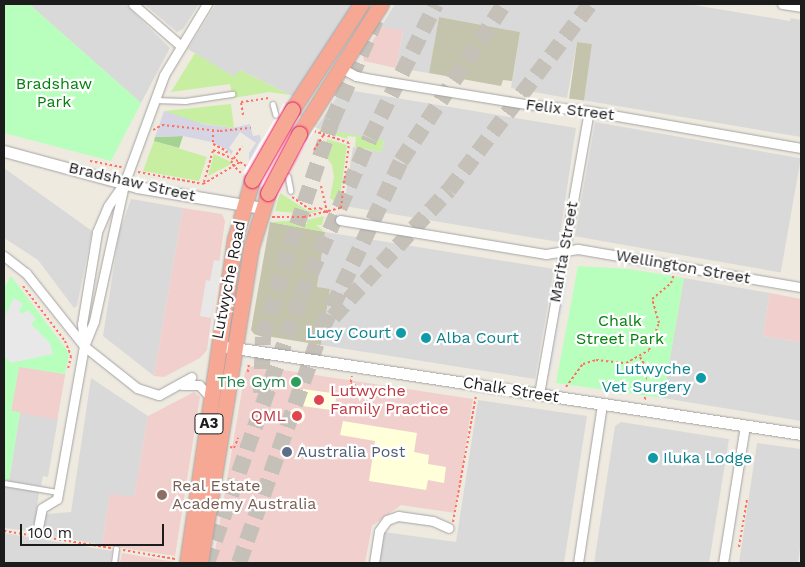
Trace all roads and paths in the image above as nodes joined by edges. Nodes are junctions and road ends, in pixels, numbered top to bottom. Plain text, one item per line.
1 (133, 4) edge
2 (207, 4) edge
3 (361, 4) edge
4 (381, 4) edge
5 (782, 4) edge
6 (801, 7) edge
7 (181, 46) junction
8 (341, 68) junction
9 (232, 94) dead end
10 (154, 100) junction
11 (273, 101) joint
12 (589, 111) junction
13 (243, 115) dead end
14 (276, 115) dead end
15 (310, 125) junction
16 (251, 128) dead end
17 (154, 130) dead end
18 (213, 130) junction
19 (324, 134) junction
20 (242, 146) dead end
21 (801, 148) edge
22 (314, 150) dead end
23 (4, 151) edge
24 (225, 156) junction
25 (90, 161) dead end
26 (240, 162) junction
27 (121, 167) dead end
28 (136, 172) dead end
29 (247, 174) junction
30 (288, 176) dead end
31 (204, 182) junction
32 (124, 184) junction
33 (321, 186) dead end
34 (289, 193) joint
35 (244, 205) junction
36 (327, 212) junction
37 (266, 213) junction
38 (340, 220) dead end
39 (564, 251) junction
40 (4, 256) edge
41 (674, 274) dead end
42 (19, 280) dead end
43 (801, 287) edge
44 (84, 346) junction
45 (228, 347) junction
46 (640, 357) junction
47 (250, 362) dead end
48 (68, 369) dead end
49 (248, 372) dead end
50 (352, 376) dead end
51 (192, 377) dead end
52 (182, 385) junction
53 (350, 385) dead end
54 (566, 387) dead end
55 (540, 394) junction
56 (476, 396) dead end
57 (213, 400) junction
58 (645, 400) dead end
59 (602, 404) junction
60 (745, 426) junction
61 (801, 434) edge
62 (238, 438) dead end
63 (229, 447) dead end
64 (4, 483) edge
65 (58, 492) junction
66 (746, 499) dead end
67 (456, 517) dead end
68 (449, 528) dead end
69 (4, 531) edge
70 (35, 533) junction
71 (739, 547) dead end
72 (116, 549) junction
73 (182, 561) edge
74 (114, 563) edge
75 (200, 563) edge
76 (374, 563) edge
77 (578, 563) edge
78 (723, 563) edge

1 - 7 street
2 - 7 street
3 - 29 highway, Lutwyche Road / A3, bridge
4 - 8 highway, Lutwyche Road / A3
5 - 6 street
7 - 10 street
8 - 12 street, Felix Street
8 - 15 highway, Lutwyche Road / A3
9 - 10 lane
10 - 32 street
11 - 13 path
11 - 14 lane
12 - 21 street, Felix Street
12 - 39 street, Marita Street
15 - 19 path
15 - 37 highway, Lutwyche Road / A3, bridge
16 - 18 path
17 - 18 path
18 - 24 path
19 - 22 path
19 - 36 path
20 - 29 path, bridge
23 - 32 street, Bradshaw Street
24 - 26 path
24 - 31 path
25 - 27 path
26 - 29 path
26 - 31 path
28 - 31 path
29 - 35 highway, Lutwyche Road / A3
30 - 34 lane
32 - 35 street, Bradshaw Street
32 - 44 street
32 - 44 street
33 - 36 path
34 - 36 path
35 - 37 street, Bradshaw Street
35 - 45 highway, Lutwyche Road / A3
36 - 37 path
37 - 45 highway, Lutwyche Road / A3
38 - 39 street
39 - 43 street, Wellington Street
39 - 55 street, Marita Street
40 - 44 street
41 - 46 path
42 - 48 path
44 - 52 street
44 - 65 street
45 - 55 street, Chalk Street
45 - 57 highway, Lutwyche Road / A3
45 - 75 highway, Lutwyche Road / A3
46 - 54 path
46 - 58 path
47 - 49 path
50 - 53 path
51 - 52 street
52 - 57 street
55 - 59 street, Chalk Street
56 - 67 path
57 - 73 highway, Lutwyche Road / A3
59 - 60 street, Chalk Street
59 - 77 street
60 - 61 street, Chalk Street
60 - 78 street
62 - 63 path
64 - 65 lane
65 - 70 street
66 - 71 path
68 - 76 street
69 - 70 path
70 - 72 path
72 - 73 path
72 - 74 lane

